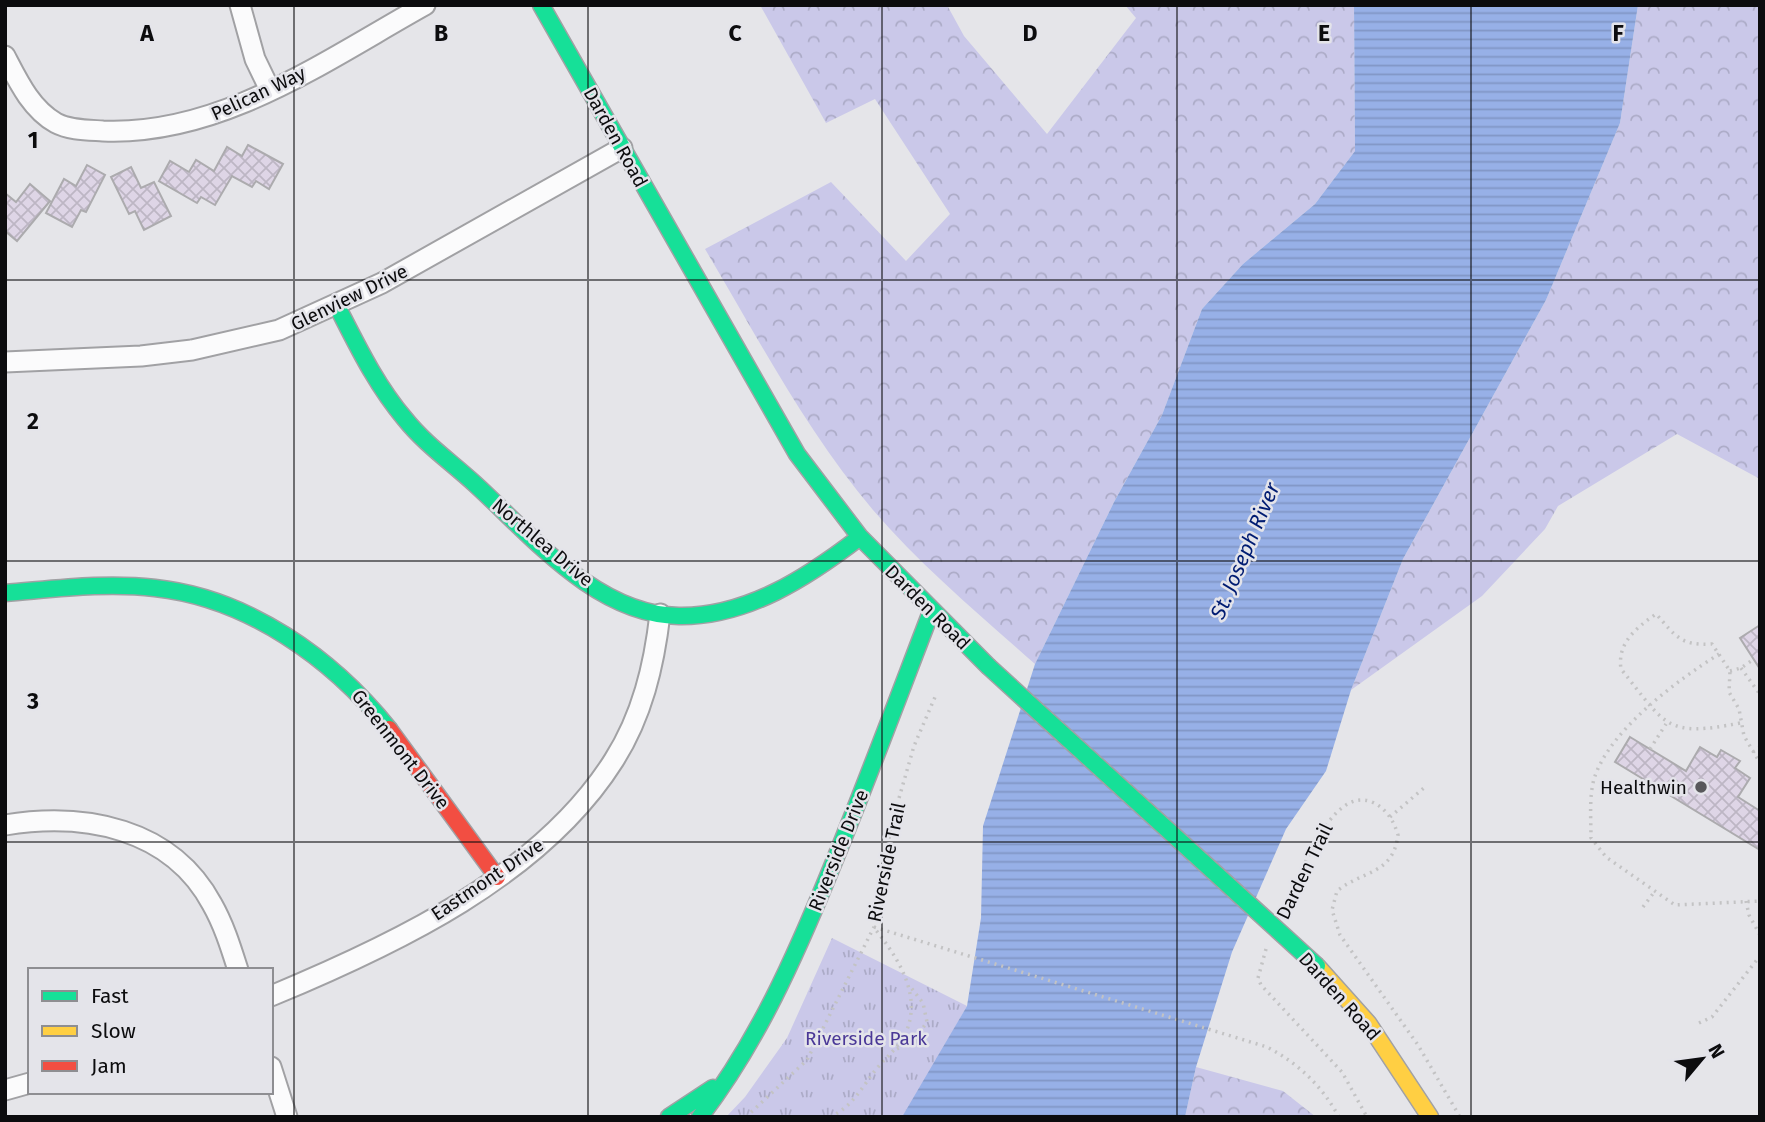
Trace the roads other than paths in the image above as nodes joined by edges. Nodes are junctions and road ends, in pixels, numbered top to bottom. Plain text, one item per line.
1 (240, 5) edge
2 (425, 5) edge
3 (541, 5) edge
4 (5, 56) edge
5 (270, 90) junction
6 (622, 148) junction
7 (337, 306) junction
8 (5, 362) edge
9 (860, 537) junction
10 (5, 593) edge
11 (931, 612) junction
12 (660, 614) junction
13 (5, 824) edge
14 (497, 877) junction
15 (238, 968) edge
16 (273, 995) edge
17 (273, 1073) edge
18 (727, 1079) junction
19 (28, 1084) edge
20 (5, 1090) edge
21 (287, 1117) edge
22 (669, 1117) edge
23 (700, 1117) edge
24 (1430, 1117) edge

1 - 5 street
2 - 5 street, Pelican Way
3 - 6 street, Darden Road
4 - 5 street, Pelican Way
6 - 7 street, Glenview Drive
6 - 9 street, Darden Road
7 - 8 street, Glenview Drive
7 - 12 street, Northlea Drive
9 - 11 street, Darden Road
9 - 12 street, Northlea Drive
10 - 14 street, Greenmont Drive
11 - 18 street, Riverside Drive
11 - 24 street, Darden Road, bridge
12 - 14 street, Eastmont Drive
13 - 15 street
14 - 16 street, Eastmont Drive
17 - 21 street
18 - 22 street, Riverside Drive
18 - 23 street, Riverside Drive
19 - 20 street

